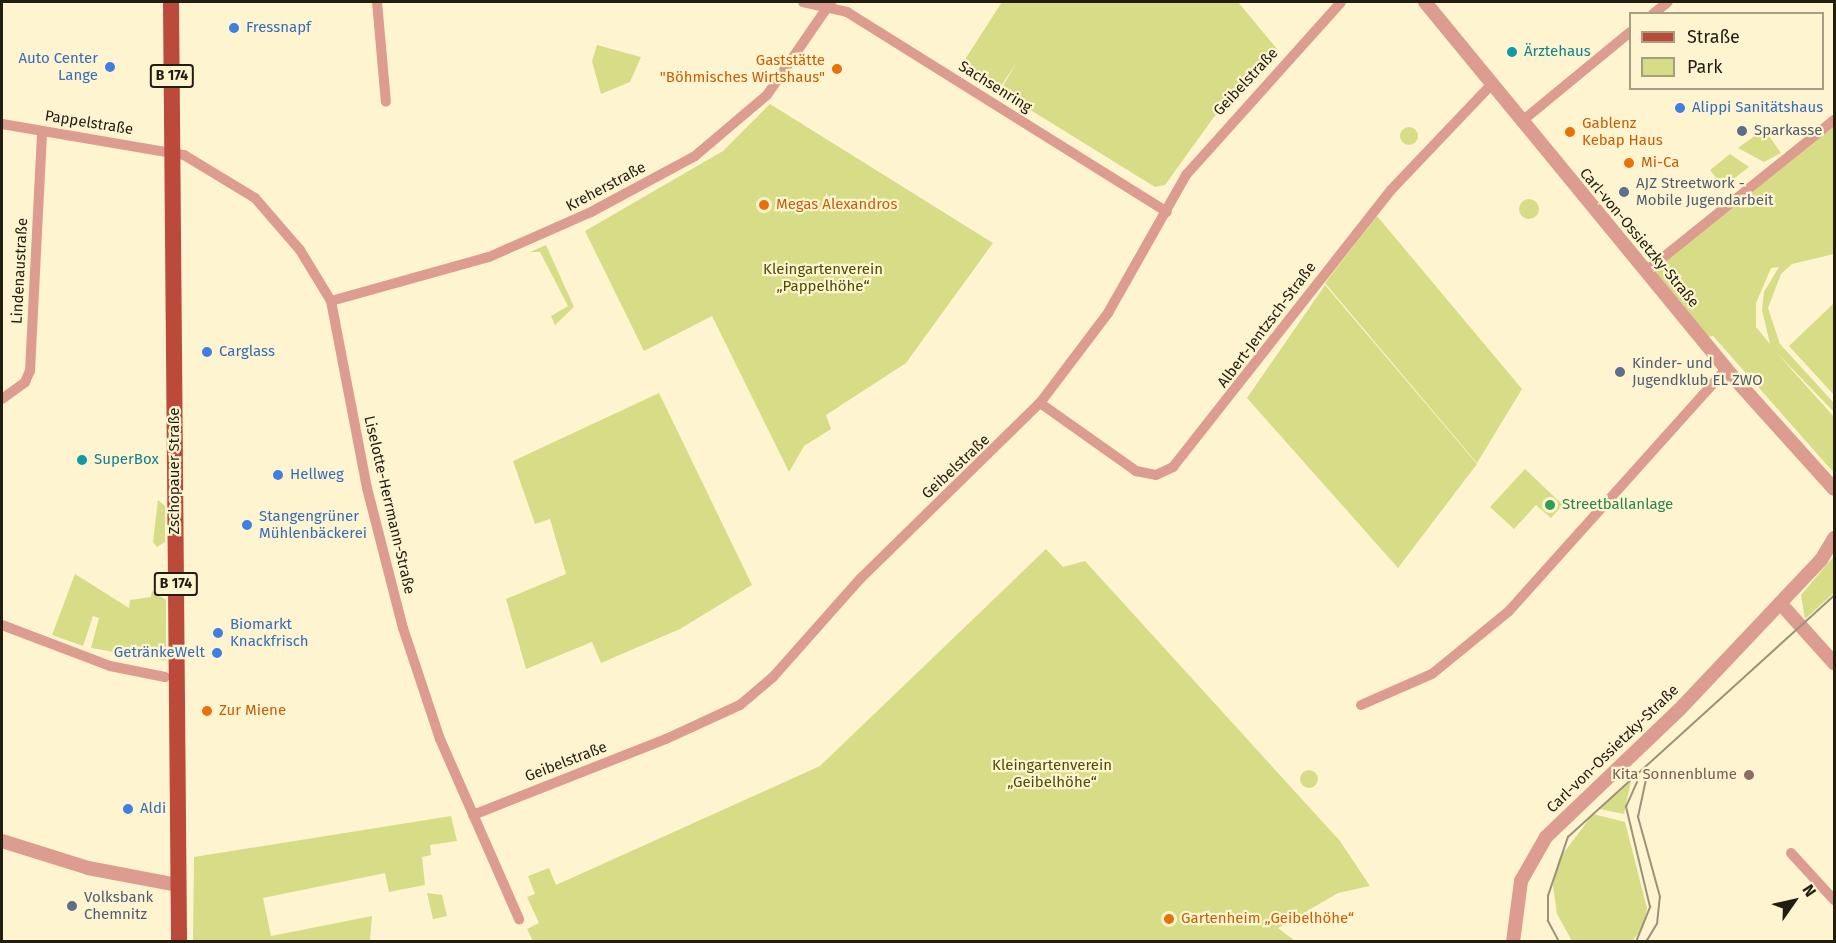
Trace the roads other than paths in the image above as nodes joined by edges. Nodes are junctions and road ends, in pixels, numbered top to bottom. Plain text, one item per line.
1 (171, 2) edge
2 (377, 2) edge
3 (803, 2) edge
4 (1341, 2) edge
5 (1425, 2) edge
6 (1668, 2) edge
7 (830, 4) edge
8 (1656, 12) edge
9 (1629, 33) edge
10 (1491, 85) junction
11 (386, 102) dead end
12 (1834, 120) edge
13 (1521, 122) junction
14 (2, 124) edge
15 (42, 131) junction
16 (172, 151) junction
17 (1167, 212) junction
18 (1645, 272) junction
19 (332, 301) junction
20 (1726, 369) junction
21 (2, 399) edge
22 (1040, 403) junction
23 (1834, 489) edge
24 (1834, 538) edge
25 (1780, 603) junction
26 (2, 625) edge
27 (1834, 663) edge
28 (165, 676) dead end
29 (1361, 705) dead end
30 (473, 815) junction
31 (2, 841) edge
32 (1791, 853) dead end
33 (178, 885) junction
34 (1834, 900) edge
35 (519, 919) dead end
36 (179, 942) edge
37 (1513, 942) edge

1 - 16 main road, Zschopauer Straße / B 174
2 - 11 street
3 - 7 street, Sachsenring
4 - 17 street, Geibelstraße
5 - 10 street, Carl-von-Ossietzky-Straße
6 - 8 street
7 - 17 street, Sachsenring
7 - 19 street, Kreherstraße
9 - 13 street
10 - 13 street, Carl-von-Ossietzky-Straße
10 - 22 street, Albert-Jentzsch-Straße
12 - 18 street
13 - 18 street, Carl-von-Ossietzky-Straße
14 - 15 street, Pappelstraße
15 - 16 street, Pappelstraße
15 - 21 street, Lindenaustraße
16 - 19 street, Liselotte-Herrmann-Straße
16 - 33 main road, Zschopauer Straße / B 174
17 - 22 street, Geibelstraße
18 - 20 street, Carl-von-Ossietzky-Straße
19 - 30 street, Liselotte-Herrmann-Straße
20 - 23 street, Carl-von-Ossietzky-Straße
20 - 29 street
22 - 30 street, Geibelstraße
24 - 25 street, Carl-von-Ossietzky-Straße
25 - 27 street
25 - 37 street, Carl-von-Ossietzky-Straße
26 - 28 street
30 - 35 street, Liselotte-Herrmann-Straße
31 - 33 street
32 - 34 street
33 - 36 main road, Zschopauer Straße / B 174

